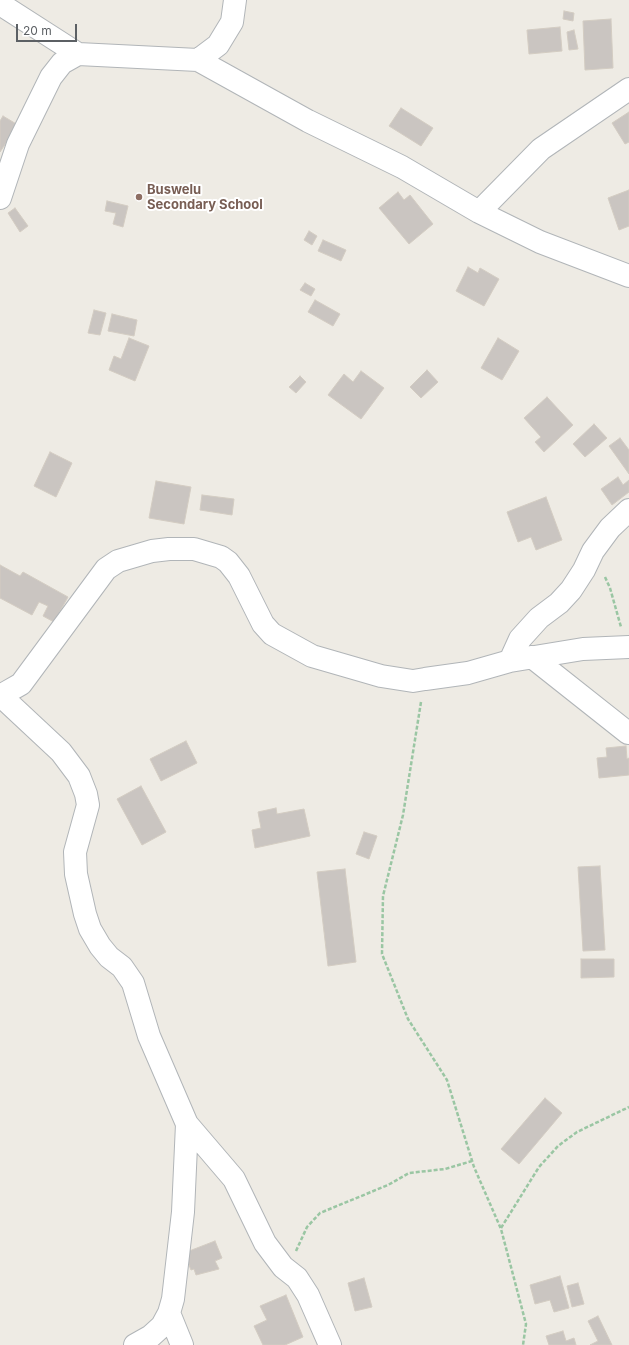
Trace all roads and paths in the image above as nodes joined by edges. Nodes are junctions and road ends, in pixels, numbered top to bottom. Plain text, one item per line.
1 (235, 0) edge
2 (0, 4) edge
3 (78, 54) junction
4 (198, 60) junction
5 (629, 89) edge
6 (0, 198) edge
7 (479, 212) junction
8 (629, 276) edge
9 (629, 510) edge
10 (593, 551) junction
11 (627, 647) edge
12 (532, 658) junction
13 (510, 662) junction
14 (425, 679) junction
15 (1, 696) edge
16 (628, 734) edge
17 (629, 1107) edge
18 (187, 1124) junction
19 (472, 1161) junction
20 (501, 1228) junction
21 (283, 1267) junction
22 (169, 1313) junction
23 (135, 1345) edge
24 (182, 1345) edge
25 (330, 1345) edge
26 (523, 1345) edge

1 - 4 street
2 - 3 street
3 - 4 street
3 - 6 street
4 - 7 street
5 - 7 street
7 - 8 street
9 - 10 street
10 - 11 path
10 - 13 street
11 - 12 street
12 - 13 street
12 - 16 street
13 - 14 street
14 - 15 street
14 - 19 path
15 - 18 street
17 - 20 path
18 - 21 street
18 - 22 street
19 - 20 path
19 - 21 path
20 - 26 path
21 - 25 street
22 - 23 street
22 - 24 street

